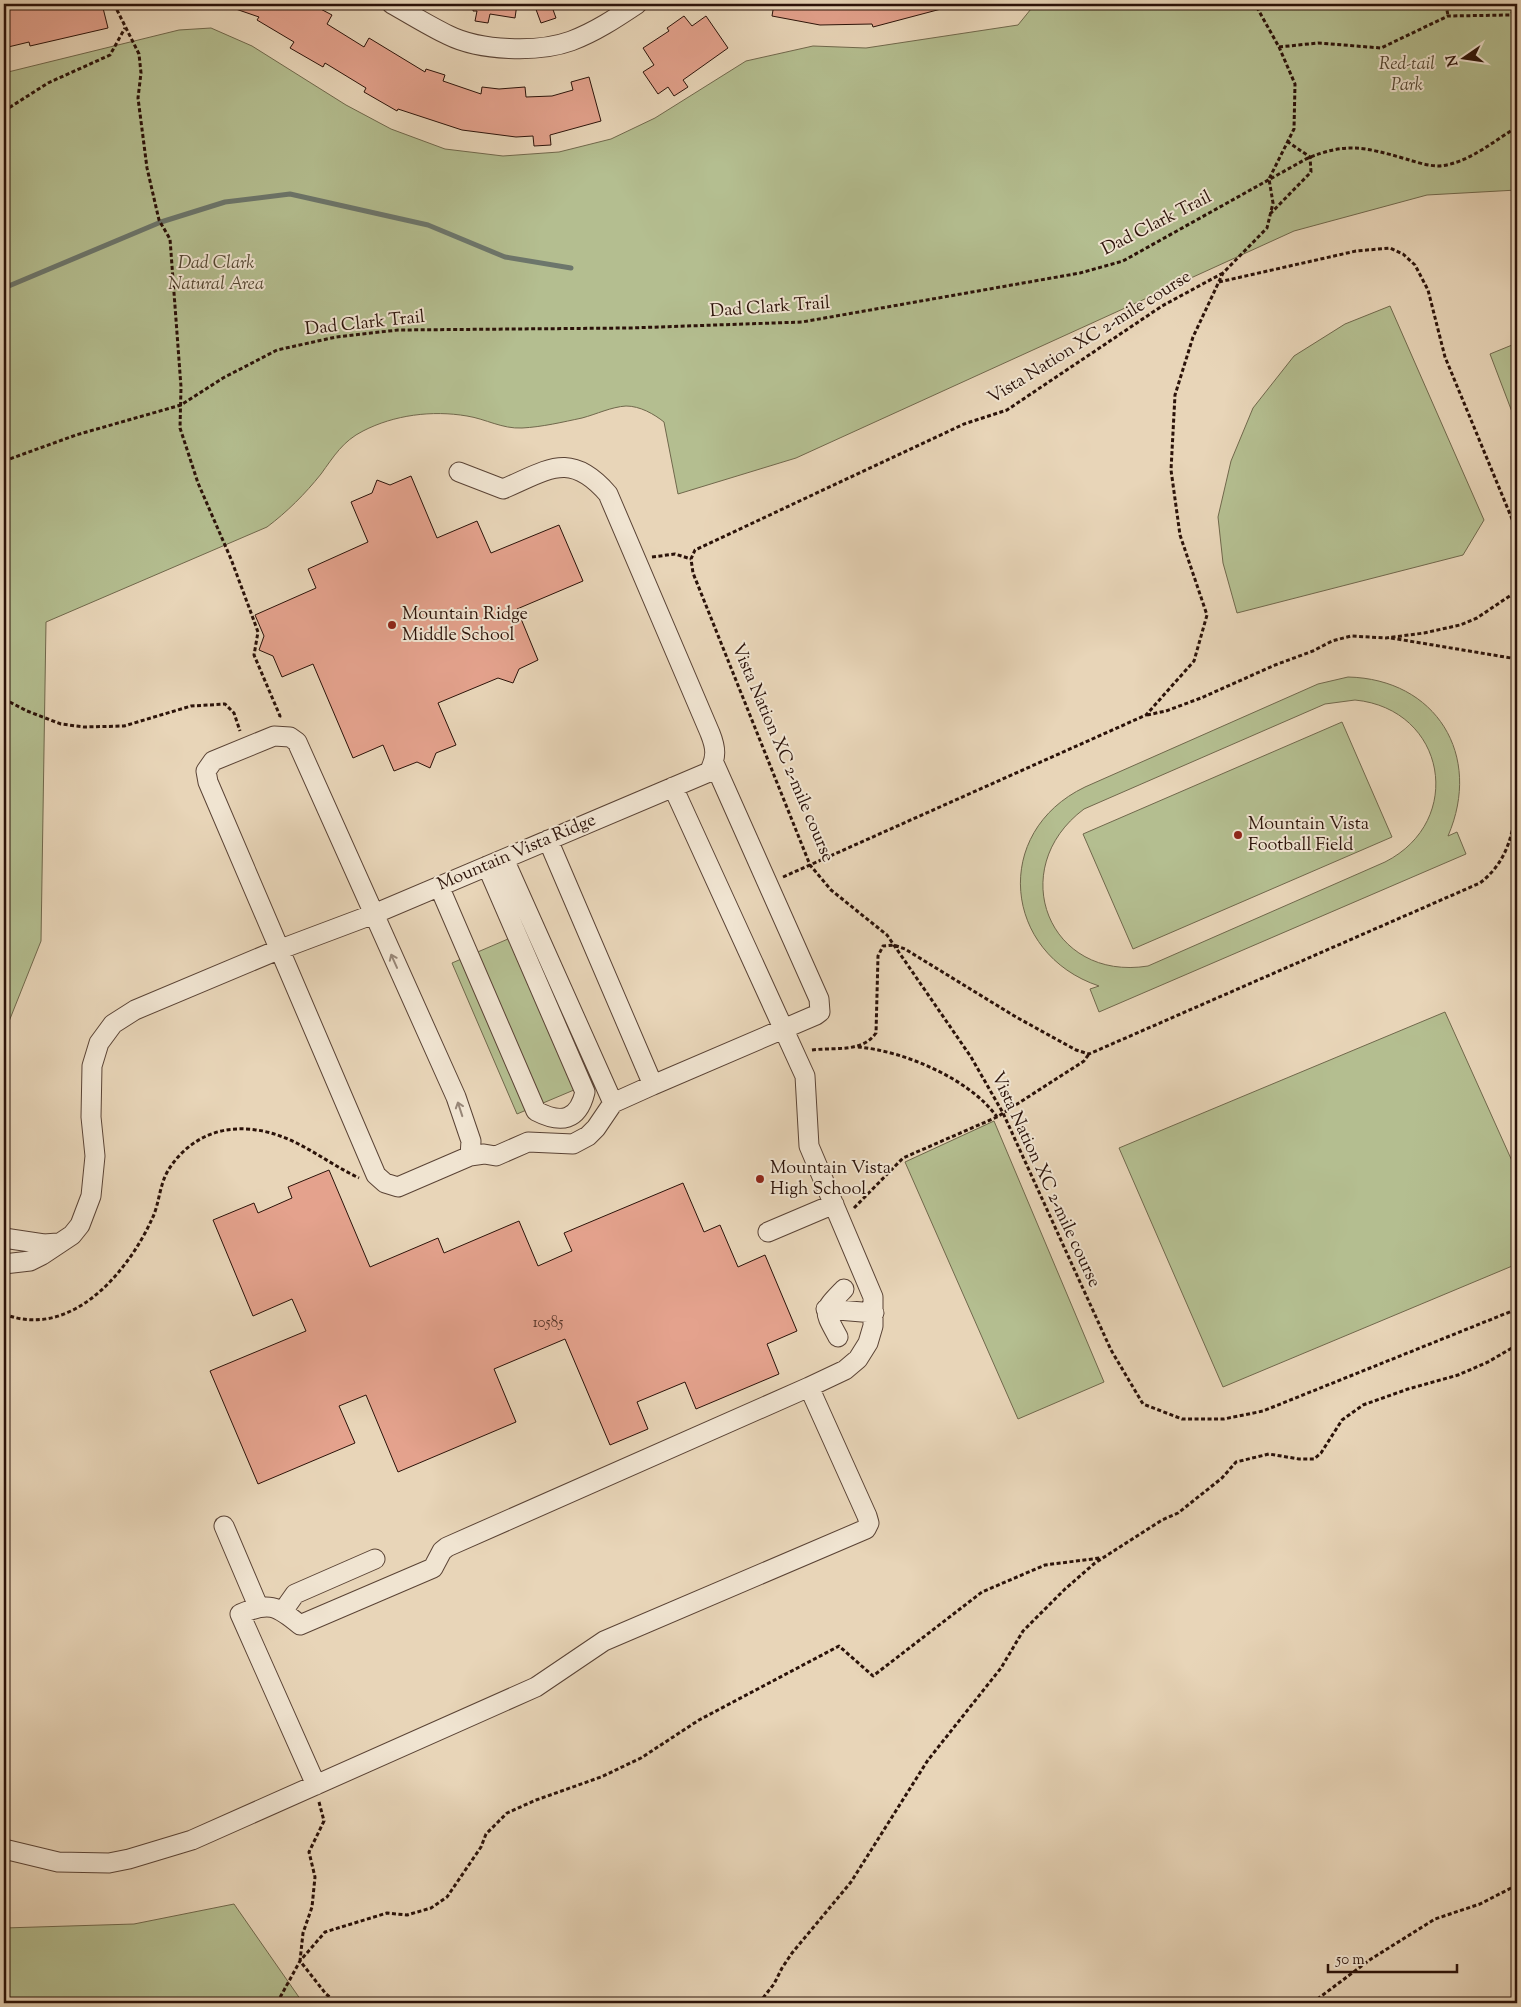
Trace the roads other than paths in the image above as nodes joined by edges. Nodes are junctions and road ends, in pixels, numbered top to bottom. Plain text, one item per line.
1 (392, 4) edge
2 (637, 4) edge
3 (459, 472) dead end
4 (714, 763) junction
5 (673, 787) junction
6 (548, 840) junction
7 (496, 862) junction
8 (440, 886) junction
9 (374, 914) junction
10 (278, 950) junction
11 (785, 1029) junction
12 (653, 1085) junction
13 (613, 1103) junction
14 (470, 1156) junction
15 (836, 1211) junction
16 (768, 1232) dead end
17 (4, 1238) edge
18 (58, 1243) junction
19 (4, 1264) edge
20 (844, 1289) dead end
21 (826, 1309) junction
22 (874, 1313) junction
23 (838, 1337) dead end
24 (810, 1387) junction
25 (224, 1526) dead end
26 (375, 1559) dead end
27 (258, 1606) junction
28 (283, 1612) junction
29 (316, 1785) junction
30 (4, 1849) edge

1 - 2 street
3 - 4 street
4 - 5 street, Mountain Vista Ridge
4 - 11 street
5 - 6 street, Mountain Vista Ridge
5 - 11 street
6 - 7 street, Mountain Vista Ridge
6 - 12 street
7 - 8 street, Mountain Vista Ridge
7 - 8 street
7 - 13 street
8 - 9 street, Mountain Vista Ridge
9 - 10 street, Mountain Vista Ridge
9 - 10 street
14 -> 9 street
10 - 14 street
10 - 18 street, Mountain Vista Ridge
11 - 12 street
11 - 15 street
12 - 13 street
13 - 14 street
15 - 16 street
15 - 22 street
17 - 18 street
18 - 19 street, Mountain Vista Ridge
20 - 21 street
21 - 22 street
21 - 23 street
22 - 24 street
24 - 28 street
24 - 29 street
25 - 27 street
26 - 28 street
27 - 28 street
27 - 29 street
29 - 30 street

